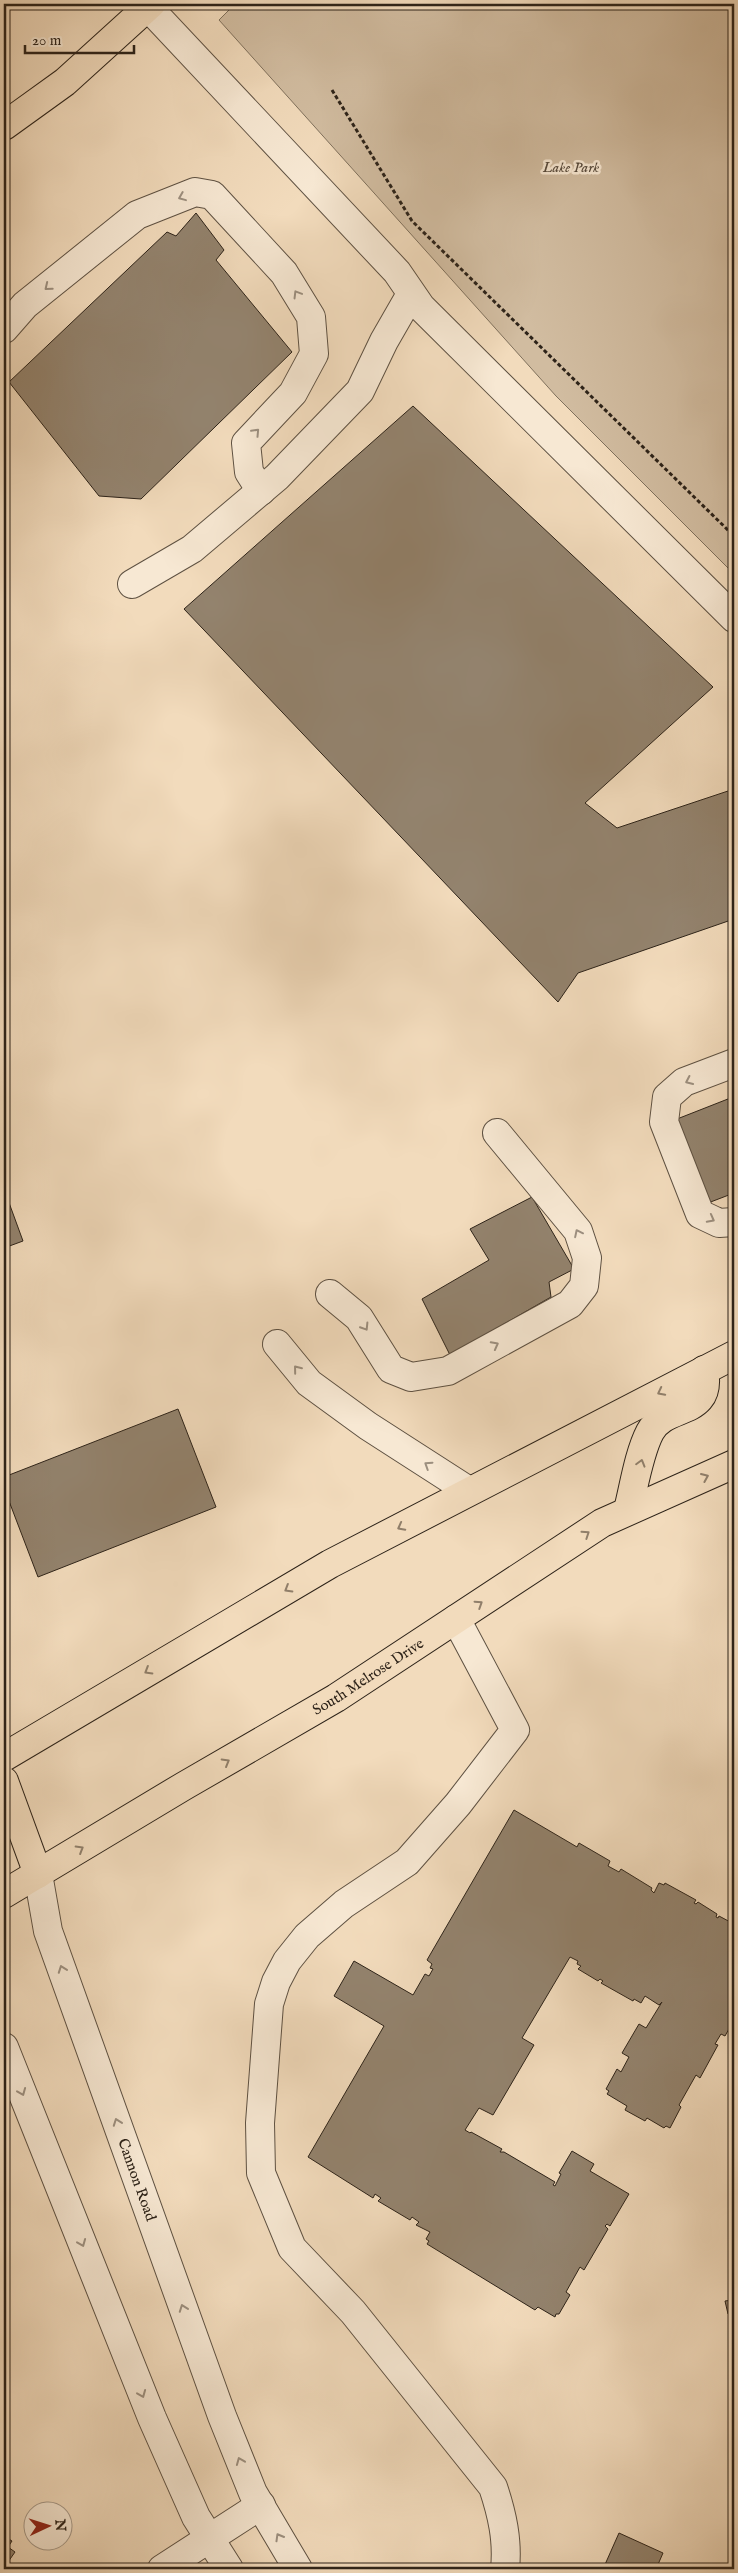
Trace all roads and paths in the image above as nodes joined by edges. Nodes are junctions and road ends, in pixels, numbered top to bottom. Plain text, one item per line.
1 (150, 5) edge
2 (332, 90) dead end
3 (4, 126) edge
4 (411, 294) junction
5 (4, 329) edge
6 (261, 491) junction
7 (734, 536) edge
8 (132, 584) dead end
9 (734, 618) edge
10 (734, 1063) edge
11 (497, 1133) dead end
12 (734, 1222) edge
13 (330, 1294) dead end
14 (277, 1344) dead end
15 (734, 1355) edge
16 (704, 1370) junction
17 (734, 1464) edge
18 (469, 1491) junction
19 (628, 1510) junction
20 (456, 1619) junction
21 (4, 1757) edge
22 (4, 1781) edge
23 (38, 1874) junction
24 (4, 1894) edge
25 (4, 2047) edge
26 (260, 2505) junction
27 (210, 2539) junction
28 (162, 2569) edge
29 (229, 2569) edge
30 (298, 2569) edge
31 (505, 2569) edge

1 - 3 main road
1 - 4 street
2 - 7 path
4 - 6 street
4 - 9 street
6 -> 5 street
6 - 8 street
10 -> 12 street
13 -> 11 street
18 -> 14 street
15 - 16 main road
16 -> 18 main road
19 -> 16 main road
19 -> 17 main road, South Melrose Drive
18 -> 21 main road
20 -> 19 main road, South Melrose Drive
23 -> 20 main road, South Melrose Drive
20 - 31 street
22 - 23 main road, Cannon Road
23 - 24 main road, South Melrose Drive
26 -> 23 street, Cannon Road
25 -> 27 street
26 - 27 street
30 -> 26 street, Cannon Road
27 - 28 street
27 - 29 street

